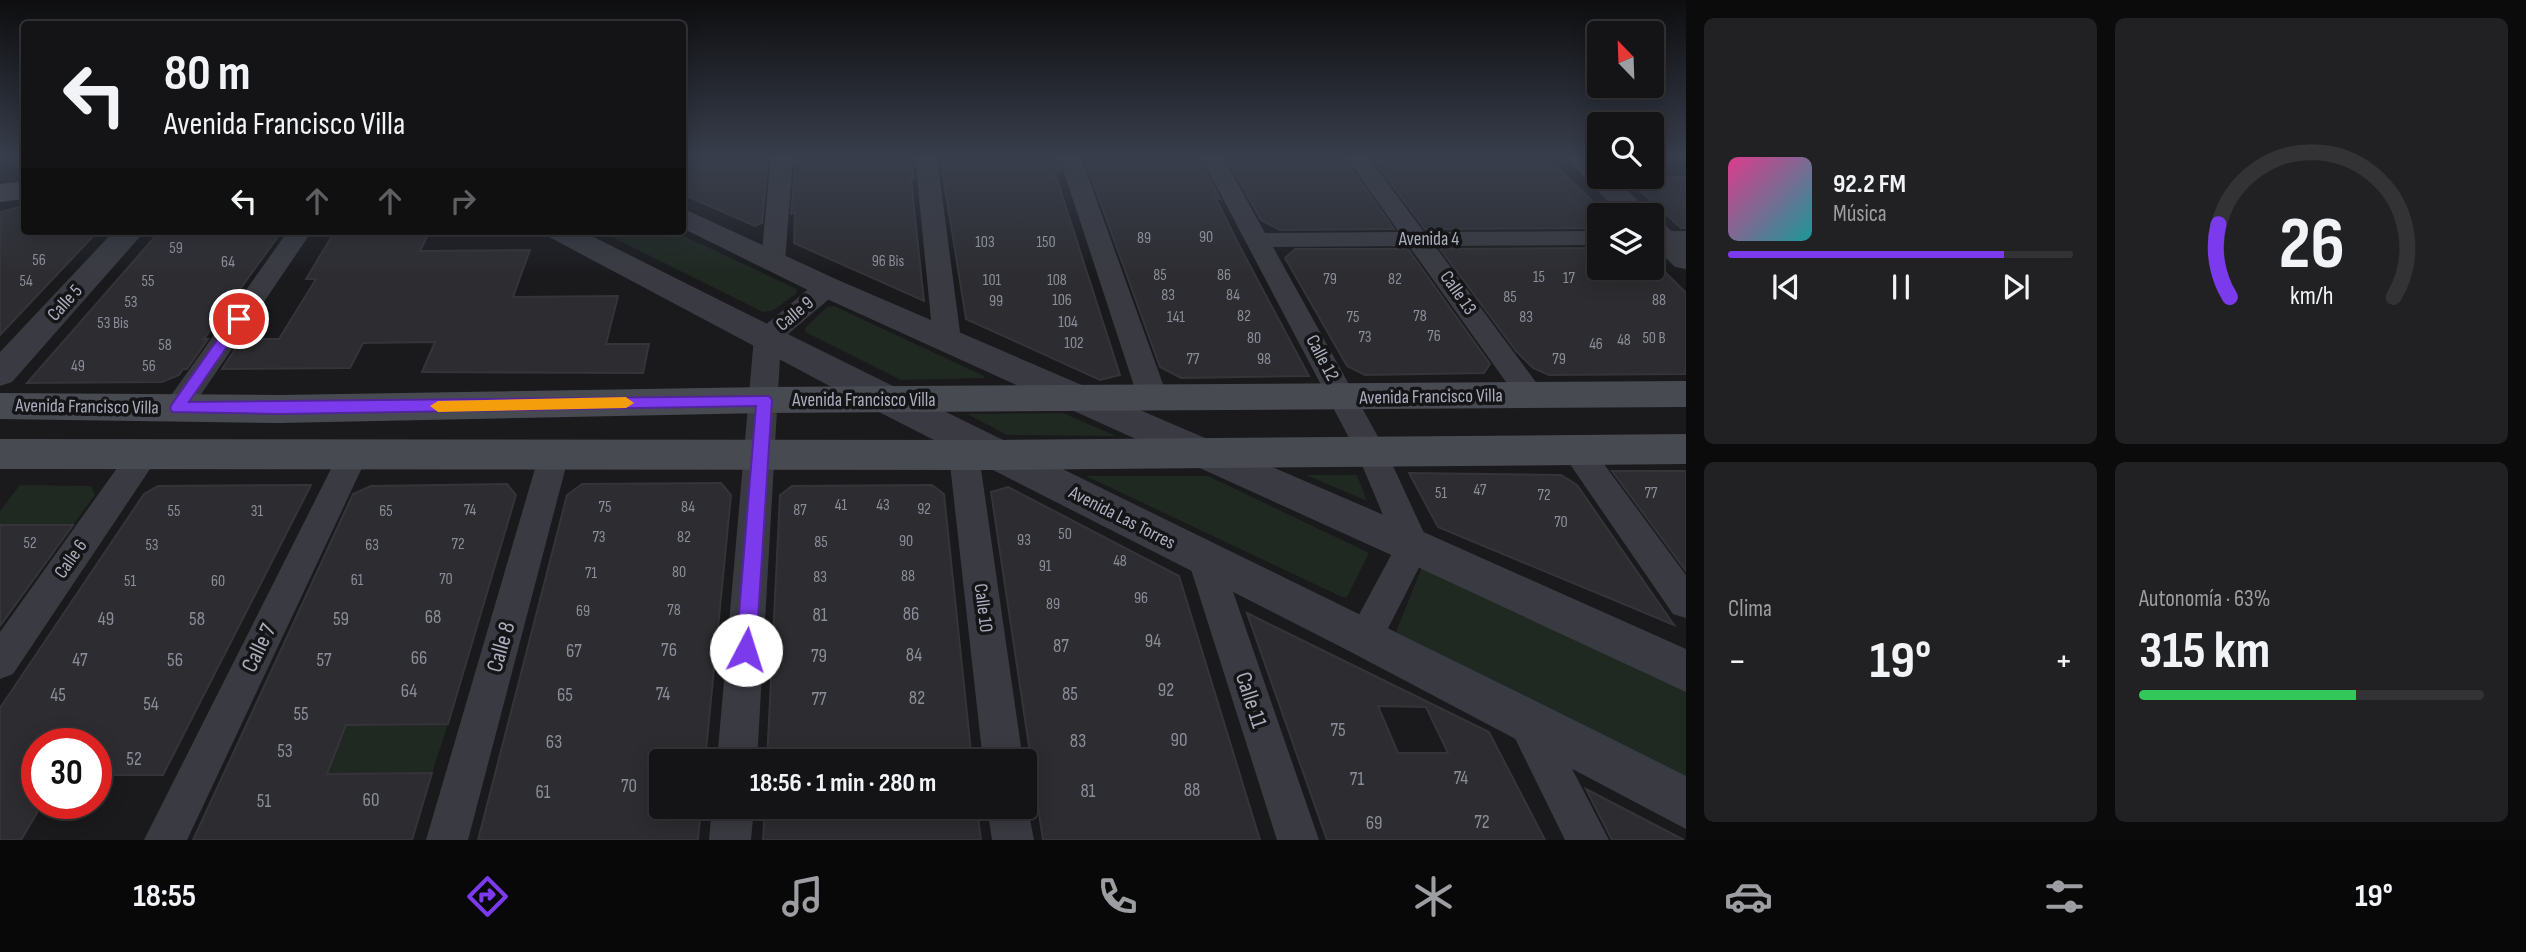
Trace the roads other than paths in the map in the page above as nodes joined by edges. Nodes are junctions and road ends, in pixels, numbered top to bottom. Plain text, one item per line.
1 (779, 196) edge
2 (930, 196) edge
3 (1084, 196) edge
4 (1234, 196) edge
5 (1387, 196) edge
6 (686, 219) edge
7 (126, 235) edge
8 (297, 235) edge
9 (567, 235) edge
10 (1664, 237) edge
11 (1419, 239) junction
12 (1587, 239) edge
13 (1258, 240) junction
14 (1686, 260) edge
15 (773, 261) junction
16 (827, 287) junction
17 (768, 337) junction
18 (947, 340) junction
19 (0, 374) edge
20 (1686, 394) edge
21 (1531, 396) junction
22 (1080, 398) junction
23 (1153, 398) junction
24 (1343, 398) junction
25 (884, 399) junction
26 (764, 400) junction
27 (0, 405) edge
28 (177, 408) junction
29 (280, 409) junction
30 (1576, 449) junction
31 (1686, 449) edge
32 (1372, 453) junction
33 (0, 454) edge
34 (258, 454) junction
35 (554, 454) junction
36 (761, 454) junction
37 (1205, 454) junction
38 (143, 455) junction
39 (979, 455) junction
40 (353, 456) junction
41 (1413, 546) junction
42 (1205, 560) junction
43 (1686, 603) edge
44 (1365, 637) junction
45 (0, 662) edge
46 (1686, 671) edge
47 (1527, 722) junction
48 (738, 749) edge
49 (1002, 749) edge
50 (1686, 803) edge
51 (732, 819) edge
52 (1010, 819) edge
53 (165, 840) edge
54 (447, 840) edge
55 (730, 840) edge
56 (1013, 840) edge
57 (1298, 840) edge
58 (1588, 840) edge

1 - 15 street
2 - 18 street
3 - 23 street
4 - 13 street, Calle 12
5 - 11 street, Calle 13
6 - 15 street
7 - 19 street, Calle 5
8 - 28 street
9 - 17 street, Avenida Las Torres
10 - 14 street
11 - 12 street, Avenida 4
11 - 13 street, Avenida 4
11 - 21 street, Calle 13
13 - 24 street, Calle 12
15 - 16 street
16 - 17 street, Calle 9
16 - 18 street
17 - 25 street, Avenida Las Torres
17 - 26 street, Calle 9
18 - 22 street
20 - 21 main road, Avenida Francisco Villa
21 - 24 main road, Avenida Francisco Villa
22 - 23 main road, Avenida Francisco Villa
22 - 25 main road, Avenida Francisco Villa
22 - 37 street
23 - 24 main road, Avenida Francisco Villa
24 - 32 street, Calle 12
25 - 26 main road, Avenida Francisco Villa
25 - 39 street, Avenida Las Torres
26 - 29 main road, Avenida Francisco Villa
26 - 36 street, Calle 9
27 - 28 main road, Avenida Francisco Villa
28 - 29 main road, Avenida Francisco Villa
29 - 34 main road
30 - 31 main road
30 - 32 main road
30 - 43 street
32 - 37 main road
32 - 41 street, Calle 12
33 - 38 main road
34 - 38 main road
34 - 40 main road
35 - 36 main road
35 - 40 main road
35 - 54 street, Calle 8
36 - 39 main road
36 - 48 street, Calle 9
37 - 39 main road
37 - 41 street
38 - 45 street, Calle 6
39 - 42 street, Avenida Las Torres
39 - 49 street, Calle 10
40 - 53 street, Calle 7
41 - 44 street
41 - 46 street
42 - 44 street, Avenida Las Torres
42 - 57 street, Calle 11
44 - 47 street, Avenida Las Torres
47 - 50 street, Avenida Las Torres
47 - 58 street
51 - 55 street
52 - 56 street

